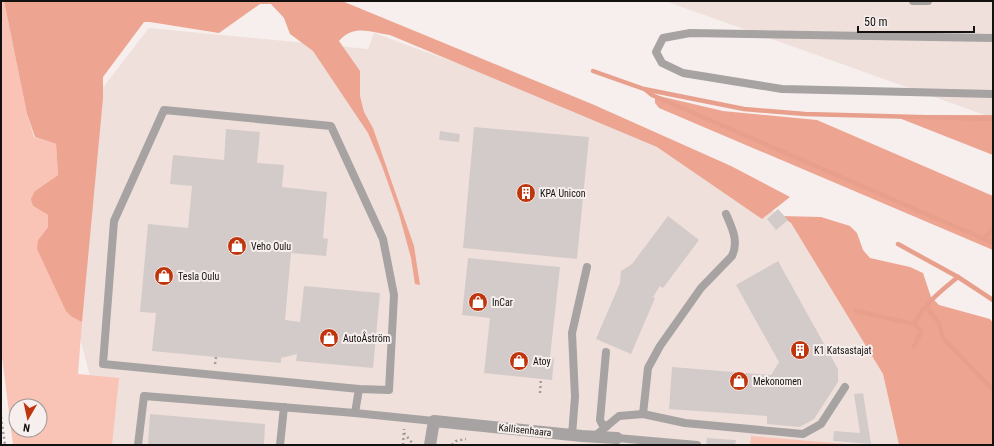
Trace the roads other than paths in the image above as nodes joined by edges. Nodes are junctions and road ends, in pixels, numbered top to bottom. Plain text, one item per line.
1 (913, 1) edge
2 (928, 1) edge
3 (993, 38) edge
4 (993, 94) edge
5 (726, 214) dead end
6 (587, 267) dead end
7 (606, 352) dead end
8 (845, 387) dead end
9 (359, 389) junction
10 (284, 407) junction
11 (355, 413) junction
12 (643, 414) junction
13 (434, 421) junction
14 (607, 426) junction
15 (572, 435) junction
16 (595, 436) junction
17 (625, 440) edge
18 (138, 445) edge
19 (280, 445) edge
20 (430, 445) edge
21 (697, 445) edge

1 - 2 lane
3 - 4 lane
5 - 12 lane
6 - 15 lane
7 - 14 lane
8 - 12 lane
9 - 9 lane
9 - 11 lane
10 - 11 lane
10 - 18 lane
10 - 19 lane
11 - 13 lane
12 - 14 lane
13 - 15 street, Kallisenhaara
13 - 20 street
14 - 16 lane
15 - 16 street, Kallisenhaara
16 - 17 street, Kallisenhaara
17 - 21 lane

